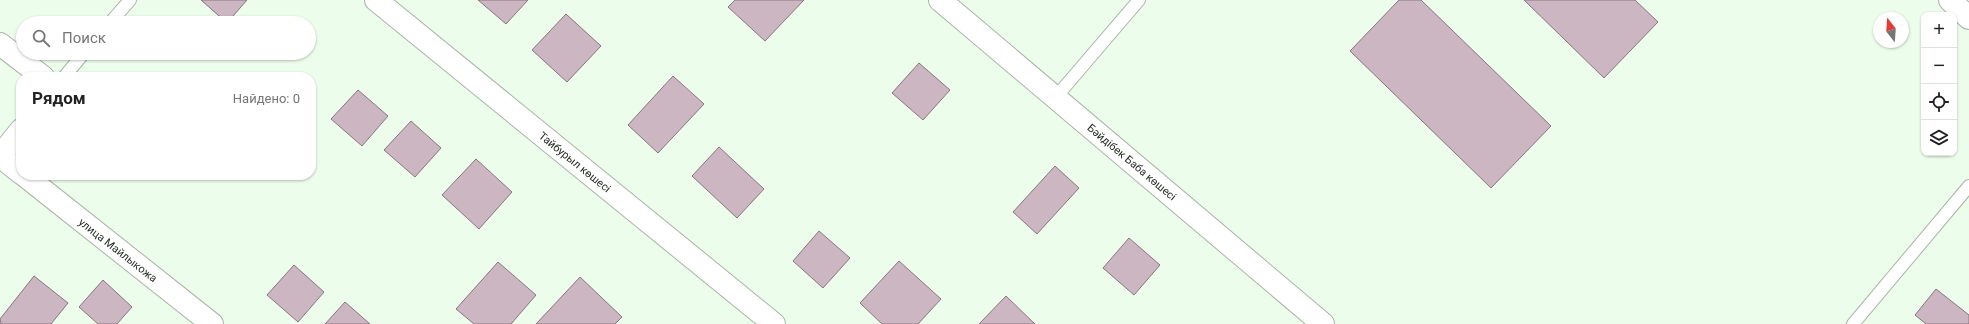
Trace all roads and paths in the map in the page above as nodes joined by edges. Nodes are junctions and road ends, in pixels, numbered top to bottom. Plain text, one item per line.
1 (130, 0) edge
2 (376, 0) edge
3 (940, 0) edge
4 (1139, 0) edge
5 (1950, 0) edge
6 (116, 16) edge
7 (1969, 18) edge
8 (0, 44) edge
9 (16, 56) edge
10 (21, 60) edge
11 (78, 60) edge
12 (36, 72) edge
13 (68, 72) edge
14 (1056, 97) junction
15 (16, 136) edge
16 (0, 156) edge
17 (16, 169) edge
18 (30, 180) edge
19 (1969, 186) edge
20 (212, 324) edge
21 (774, 324) edge
22 (1323, 324) edge
23 (1853, 324) edge

1 - 6 lane
2 - 21 street, Тайбурыл көшесі
3 - 14 street, Бәйдібек Баба көшесі
4 - 14 lane
5 - 7 street
8 - 9 street
10 - 12 street
11 - 13 lane
14 - 22 street, Бәйдібек Баба көшесі
15 - 16 street
16 - 17 street
18 - 20 street, улица Майлыкожа
19 - 23 lane

